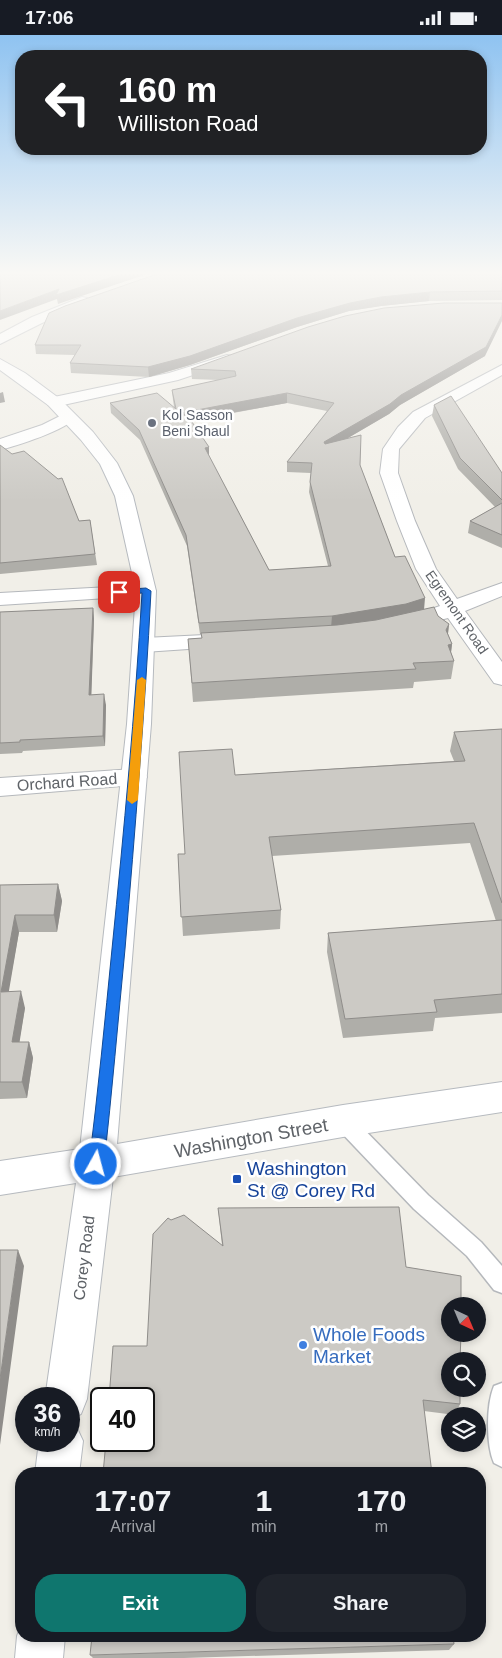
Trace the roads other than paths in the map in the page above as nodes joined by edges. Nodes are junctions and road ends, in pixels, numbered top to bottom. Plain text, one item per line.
1 (242, 353) edge
2 (0, 363) edge
3 (502, 369) edge
4 (61, 410) junction
5 (0, 445) edge
6 (502, 589) edge
7 (146, 591) junction
8 (0, 599) edge
9 (453, 610) junction
10 (415, 621) edge
11 (242, 640) edge
12 (144, 645) junction
13 (502, 678) edge
14 (134, 777) junction
15 (0, 787) edge
16 (502, 1097) edge
17 (342, 1121) junction
18 (96, 1164) junction
19 (0, 1178) edge
20 (502, 1281) edge
21 (68, 1387) edge
22 (502, 1394) edge
23 (60, 1452) edge
24 (502, 1455) edge
25 (58, 1467) edge
26 (40, 1642) edge
27 (39, 1658) edge

1 - 4 street
2 - 4 street, Corey Road
3 - 9 street, Egremont Road
4 - 5 street
4 - 7 street, Corey Road
6 - 9 street
7 - 8 street
7 - 12 street, Corey Road
9 - 10 street
9 - 13 street, Egremont Road
11 - 12 street
12 - 14 street, Corey Road
14 - 15 street, Orchard Road
14 - 18 street, Corey Road
16 - 17 street, Washington Street
17 - 18 street, Washington Street
17 - 20 lane
18 - 19 street, Washington Street
18 - 21 street, Corey Road
22 - 24 lane
23 - 25 street
26 - 27 street

